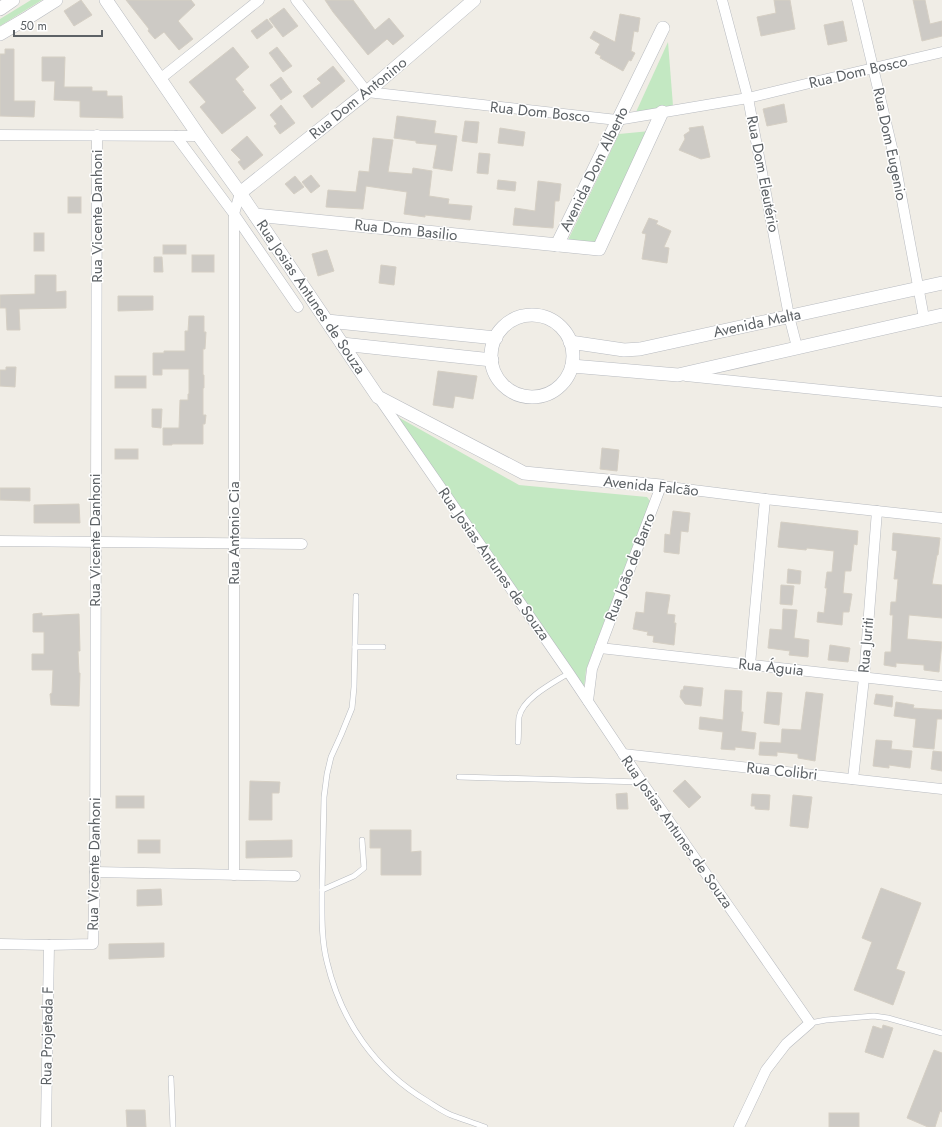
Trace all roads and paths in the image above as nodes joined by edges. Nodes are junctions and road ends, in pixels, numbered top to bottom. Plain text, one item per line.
1 (13, 0) edge
2 (56, 0) edge
3 (106, 0) edge
4 (258, 0) edge
5 (296, 0) edge
6 (474, 0) edge
7 (722, 0) edge
8 (857, 0) edge
9 (0, 9) edge
10 (663, 28) dead end
11 (0, 34) edge
12 (942, 52) edge
13 (873, 68) junction
14 (160, 79) junction
15 (367, 92) junction
16 (748, 98) junction
17 (662, 112) junction
18 (617, 120) junction
19 (0, 135) edge
20 (97, 135) junction
21 (176, 136) junction
22 (199, 136) junction
23 (240, 193) junction
24 (234, 214) junction
25 (255, 216) junction
26 (557, 245) junction
27 (942, 284) edge
28 (918, 288) junction
29 (298, 307) dead end
30 (942, 315) edge
31 (789, 316) junction
32 (924, 318) junction
33 (327, 321) junction
34 (496, 338) junction
35 (570, 342) junction
36 (342, 344) junction
37 (796, 347) junction
38 (492, 360) junction
39 (572, 366) junction
40 (678, 375) junction
41 (378, 396) junction
42 (942, 402) edge
43 (661, 486) junction
44 (765, 499) junction
45 (877, 511) junction
46 (942, 518) edge
47 (0, 541) edge
48 (95, 542) junction
49 (234, 544) junction
50 (302, 544) dead end
51 (356, 596) dead end
52 (355, 647) junction
53 (383, 647) dead end
54 (600, 648) junction
55 (750, 665) junction
56 (569, 673) junction
57 (864, 678) junction
58 (942, 686) edge
59 (588, 701) junction
60 (518, 742) dead end
61 (623, 754) junction
62 (459, 777) dead end
63 (853, 779) junction
64 (642, 782) junction
65 (942, 789) edge
66 (362, 840) dead end
67 (94, 872) junction
68 (234, 875) junction
69 (295, 876) dead end
70 (322, 890) junction
71 (0, 944) edge
72 (49, 945) junction
73 (810, 1023) junction
74 (942, 1033) edge
75 (171, 1078) dead end
76 (46, 1127) edge
77 (173, 1127) edge
78 (485, 1127) edge
79 (740, 1127) edge

1 - 9 street
2 - 11 street
3 - 14 street, Rua Josias Antunes de Souza
4 - 14 street
5 - 15 street
6 - 15 street, Rua Dom Antonino
7 - 16 street, Rua Dom Eleutério
8 - 13 street, Rua Dom Eugenio
10 - 18 street, Avenida Dom Alberto
12 - 13 street, Rua Dom Bosco
13 - 16 street, Rua Dom Bosco
13 - 28 street, Rua Dom Eugenio
14 - 22 street, Rua Josias Antunes de Souza
15 - 18 street, Rua Dom Bosco
15 - 23 street, Rua Dom Antonino
16 - 17 street, Rua Dom Bosco
16 - 31 street, Rua Dom Eleutério
17 - 18 street, Rua Dom Bosco
17 - 26 street, Avenida Dom Alberto
18 - 26 street, Avenida Dom Alberto
19 - 20 street
20 - 21 street
20 - 48 street, Rua Vicente Danhoni
21 - 22 street
21 - 24 street
22 - 23 street, Rua Josias Antunes de Souza
23 - 24 street, Rua Antonio Cia
23 - 25 street, Rua Josias Antunes de Souza
24 - 29 street
24 - 49 street, Rua Antonio Cia
25 - 26 street, Rua Dom Basilio
25 - 33 street, Rua Josias Antunes de Souza
27 - 28 street, Avenida Malta
28 - 31 street, Avenida Malta
28 - 32 street, Rua Dom Eugenio
30 - 32 street, Avenida Malta
31 - 35 street, Avenida Malta
31 - 37 street, Rua Dom Eleutério
32 - 37 street, Avenida Malta
33 - 34 street
33 - 36 street, Rua Josias Antunes de Souza
34 - 35 street
34 - 38 street
35 - 39 street
36 - 38 street
36 - 41 street, Rua Josias Antunes de Souza
37 - 40 street, Avenida Malta
38 - 39 street
39 - 40 street, Avenida Malta
40 - 42 street
41 - 43 street, Avenida Falcão
41 - 56 street, Rua Josias Antunes de Souza
43 - 44 street, Avenida Falcão
43 - 54 street, Rua João de Barro
44 - 45 street, Avenida Falcão
44 - 55 street
45 - 46 street, Avenida Falcão
45 - 57 street, Rua Juriti
47 - 48 street
48 - 49 street
48 - 67 street, Rua Vicente Danhoni
49 - 50 street
49 - 68 street, Rua Antonio Cia
51 - 52 lane
52 - 53 lane
52 - 70 lane
54 - 55 street, Rua Águia
54 - 59 street, Rua João de Barro
55 - 57 street, Rua Águia
56 - 59 street, Rua Josias Antunes de Souza
56 - 60 lane
57 - 58 street, Rua Águia
57 - 63 street, Rua Juriti
59 - 61 street, Rua Josias Antunes de Souza
61 - 63 street, Rua Colibri
61 - 64 street, Rua Josias Antunes de Souza
62 - 64 lane
63 - 65 street, Rua Colibri
64 - 73 street, Rua Josias Antunes de Souza
66 - 70 lane
67 - 68 street
67 - 72 street, Rua Vicente Danhoni
68 - 69 street
70 - 78 lane
71 - 72 street
72 - 76 street, Rua Projetada F
73 - 74 lane
73 - 79 street
75 - 77 lane

